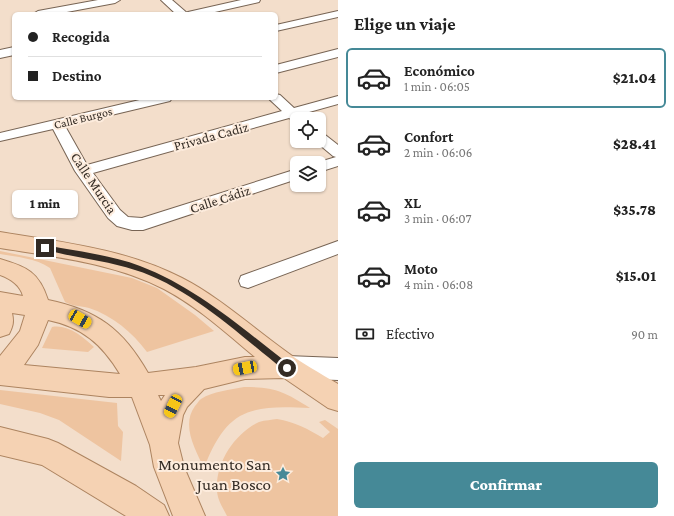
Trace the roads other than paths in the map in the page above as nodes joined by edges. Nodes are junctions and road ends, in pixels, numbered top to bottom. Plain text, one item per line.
1 (115, 0) edge
2 (166, 0) edge
3 (255, 0) edge
4 (49, 12) edge
5 (180, 12) edge
6 (201, 12) edge
7 (338, 14) edge
8 (278, 28) edge
9 (12, 51) edge
10 (338, 53) edge
11 (0, 54) edge
12 (278, 68) edge
13 (158, 100) edge
14 (278, 100) edge
15 (338, 100) edge
16 (292, 112) edge
17 (306, 112) edge
18 (290, 118) edge
19 (57, 124) junction
20 (0, 137) edge
21 (326, 143) edge
22 (338, 153) edge
23 (338, 160) edge
24 (326, 164) edge
25 (83, 170) junction
26 (290, 176) edge
27 (143, 224) joint
28 (0, 240) edge
29 (338, 247) edge
30 (0, 266) edge
31 (248, 281) dead end
32 (0, 301) edge
33 (39, 309) junction
34 (0, 311) edge
35 (0, 327) edge
36 (287, 368) junction
37 (338, 369) edge
38 (0, 374) edge
39 (196, 379) junction
40 (141, 386) junction
41 (338, 399) edge
42 (0, 441) edge
43 (164, 443) junction
44 (153, 516) edge
45 (189, 516) edge

1 - 4 street
2 - 5 street
3 - 6 street
7 - 8 street
9 - 11 street
10 - 12 street
13 - 19 street, Calle Burgos
14 - 16 street
15 - 17 street, Privada Cadiz
18 - 25 street, Privada Cadiz
19 - 20 street, Calle Burgos
19 - 25 street, Calle Murcia
21 - 22 street
23 - 24 street
25 - 27 street, Calle Murcia
26 - 27 street, Calle Cádiz
28 - 36 main road
29 - 31 street
30 - 33 main road
32 - 33 main road
33 - 38 main road
33 - 40 main road
34 - 35 main road
36 - 37 street
36 - 39 main road
36 - 41 main road
38 - 40 main road
39 - 40 main road
39 - 43 main road
40 - 43 main road
42 - 44 main road
43 - 45 main road

